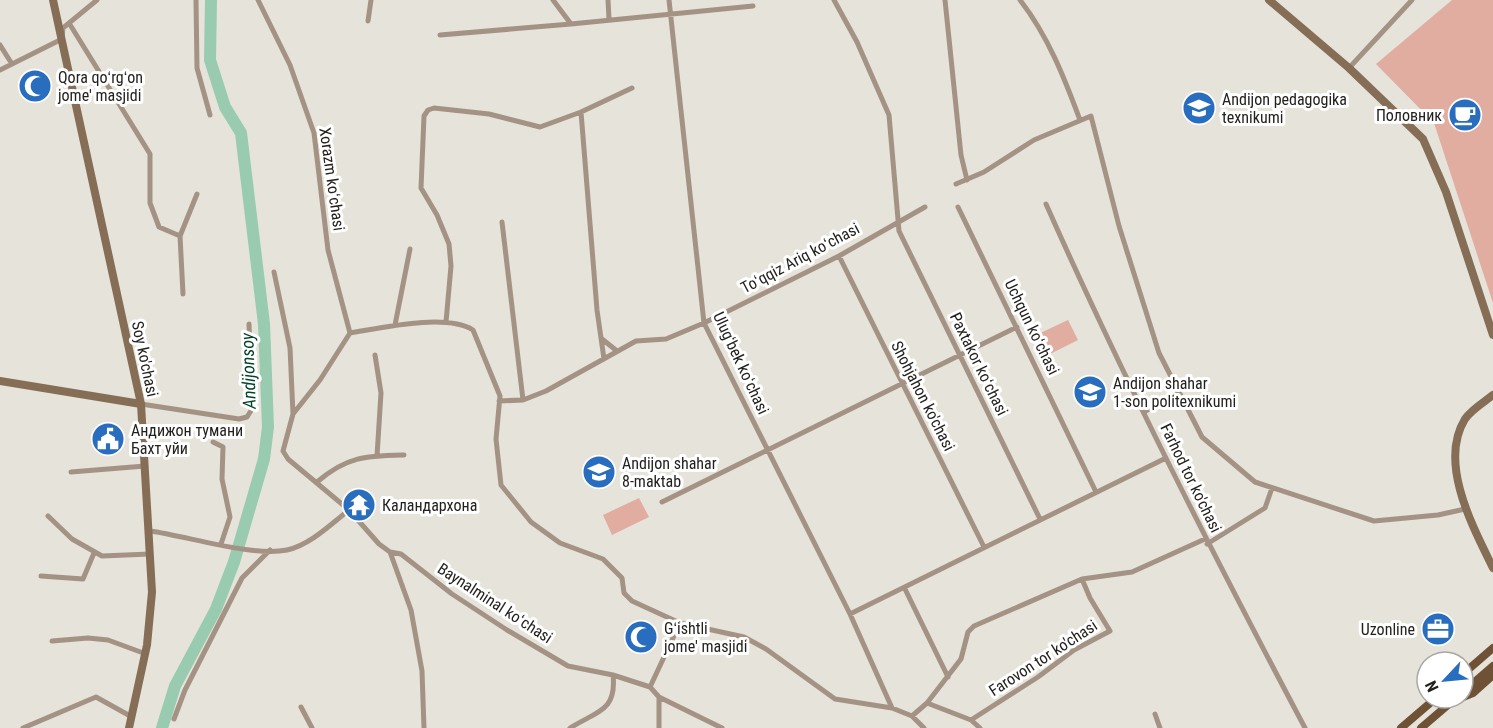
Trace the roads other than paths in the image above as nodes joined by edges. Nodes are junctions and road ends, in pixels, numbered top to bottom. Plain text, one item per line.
1 (53, 0) edge
2 (97, 0) edge
3 (196, 0) edge
4 (258, 0) edge
5 (370, 0) edge
6 (553, 0) edge
7 (608, 0) edge
8 (669, 0) edge
9 (834, 0) edge
10 (945, 0) edge
11 (1020, 0) edge
12 (1269, 0) edge
13 (1412, 0) edge
14 (753, 6) dead end
15 (671, 14) junction
16 (609, 19) junction
17 (368, 21) dead end
18 (69, 23) junction
19 (571, 24) junction
20 (440, 35) dead end
21 (62, 39) junction
22 (0, 45) edge
23 (12, 64) junction
24 (1349, 68) junction
25 (0, 70) edge
26 (632, 88) dead end
27 (581, 112) junction
28 (210, 115) dead end
29 (1080, 120) junction
30 (967, 180) junction
31 (956, 184) dead end
32 (197, 194) dead end
33 (1046, 204) dead end
34 (925, 207) dead end
35 (958, 207) dead end
36 (900, 220) junction
37 (502, 222) dead end
38 (180, 236) junction
39 (410, 249) dead end
40 (839, 256) junction
41 (273, 272) dead end
42 (183, 294) dead end
43 (446, 322) junction
44 (704, 323) junction
45 (249, 324) dead end
46 (395, 325) junction
47 (1017, 327) junction
48 (350, 333) junction
49 (1493, 335) edge
50 (601, 338) junction
51 (617, 351) junction
52 (375, 355) dead end
53 (960, 355) junction
54 (604, 359) junction
55 (0, 381) edge
56 (902, 384) junction
57 (1178, 393) junction
58 (1493, 395) edge
59 (523, 400) junction
60 (499, 401) junction
61 (141, 404) junction
62 (1144, 412) junction
63 (293, 414) junction
64 (213, 442) dead end
65 (768, 449) junction
66 (378, 456) junction
67 (404, 456) dead end
68 (1166, 458) junction
69 (145, 465) junction
70 (70, 472) dead end
71 (317, 482) junction
72 (1272, 488) junction
73 (1096, 492) junction
74 (662, 502) dead end
75 (1465, 509) junction
76 (349, 510) junction
77 (48, 516) dead end
78 (1040, 519) junction
79 (150, 531) junction
80 (1206, 541) junction
81 (223, 545) junction
82 (984, 547) junction
83 (270, 550) junction
84 (390, 552) junction
85 (94, 553) junction
86 (150, 554) junction
87 (1493, 567) edge
88 (41, 576) dead end
89 (1082, 579) junction
90 (905, 589) junction
91 (850, 614) junction
92 (680, 623) junction
93 (52, 641) dead end
94 (1493, 648) edge
95 (146, 654) junction
96 (1475, 664) edge
97 (1493, 666) edge
98 (613, 675) junction
99 (1493, 675) edge
100 (948, 677) junction
101 (1475, 682) edge
102 (650, 687) junction
103 (1475, 691) edge
104 (659, 697) junction
105 (927, 703) junction
106 (302, 707) dead end
107 (892, 708) junction
108 (1422, 710) edge
109 (1442, 710) edge
110 (1155, 714) dead end
111 (912, 716) junction
112 (132, 717) junction
113 (174, 719) dead end
114 (971, 720) junction
115 (23, 728) edge
116 (129, 728) edge
117 (312, 728) edge
118 (424, 728) edge
119 (570, 728) edge
120 (659, 728) edge
121 (722, 728) edge
122 (924, 728) edge
123 (980, 728) edge
124 (1160, 728) edge
125 (1305, 728) edge
126 (1401, 728) edge
127 (1421, 728) edge

1 - 21 main road, Soy ko'chasi
2 - 18 street
3 - 28 street
4 - 48 street, Xorazm koʻchasi
5 - 17 street
6 - 19 street
7 - 16 street
8 - 15 street, Ulugʻbek koʻchasi
9 - 36 street, Paxtakor koʻchasi
10 - 30 street
11 - 29 street
12 - 24 main road
13 - 24 street
14 - 15 street
15 - 16 street
15 - 44 street, Ulugʻbek koʻchasi
16 - 19 street
18 - 21 street
18 - 38 street
19 - 20 street
21 - 23 street
21 - 61 main road, Soy ko'chasi
22 - 23 street
23 - 25 street
24 - 49 main road
26 - 27 street
27 - 43 street
27 - 50 street
29 - 30 street
29 - 57 street
30 - 31 street
32 - 38 street
33 - 62 street, Farhod tor ko'chasi
34 - 36 street, Toʻqqiz Ariq koʻchasi
35 - 47 street, Uchqun koʻchasi
36 - 40 street, Toʻqqiz Ariq koʻchasi
36 - 53 street, Paxtakor koʻchasi
37 - 59 street
38 - 42 street
39 - 46 street
40 - 44 street, Toʻqqiz Ariq koʻchasi
40 - 56 street, Shohjahon ko'chasi
41 - 63 street
43 - 46 street
43 - 60 street
44 - 51 street, Toʻqqiz Ariq koʻchasi
44 - 65 street, Ulugʻbek koʻchasi
45 - 61 street
46 - 48 street
47 - 53 street
47 - 73 street, Uchqun koʻchasi
48 - 63 street
50 - 51 street
50 - 54 street
51 - 54 street, Toʻqqiz Ariq koʻchasi
52 - 66 street
53 - 56 street
53 - 78 street, Paxtakor koʻchasi
54 - 59 street, Toʻqqiz Ariq koʻchasi
55 - 61 main road
56 - 65 street
56 - 82 street, Shohjahon ko'chasi
57 - 62 street
57 - 72 street
58 - 75 main road
59 - 60 street, Toʻqqiz Ariq koʻchasi
60 - 92 street
61 - 69 main road, Soy ko'chasi
62 - 68 street, Farhod tor ko'chasi
63 - 71 street, Baynalminal koʻchasi
64 - 81 street
65 - 74 street
65 - 91 street, Ulugʻbek koʻchasi
66 - 67 street
66 - 71 street
68 - 73 street
68 - 80 street, Farhod tor ko'chasi
69 - 70 street
69 - 79 main road, Soy ko'chasi
71 - 76 street, Baynalminal koʻchasi
72 - 75 street
72 - 80 street
73 - 78 street
75 - 87 main road
76 - 83 street
76 - 84 street, Baynalminal koʻchasi
77 - 85 street
78 - 82 street
79 - 81 street
79 - 86 main road, Soy ko'chasi
80 - 89 street
80 - 125 street, Farhod tor ko'chasi
81 - 83 street
82 - 90 street
83 - 113 street
84 - 98 street, Baynalminal koʻchasi
84 - 118 street
85 - 86 street
85 - 88 street
86 - 95 main road, Soy ko'chasi
89 - 100 street
89 - 114 street, Farovon tor ko'chasi
90 - 91 street
90 - 100 street
91 - 107 street, Ulugʻbek koʻchasi
92 - 102 street
92 - 107 street
93 - 95 street
94 - 96 main road
95 - 112 main road, Soy ko'chasi
97 - 101 main road
98 - 102 street, Baynalminal koʻchasi
98 - 119 street
99 - 103 main road
100 - 105 street
102 - 104 street
104 - 120 street
104 - 121 street
105 - 111 street
105 - 114 street
106 - 117 street
107 - 111 street
108 - 126 main road
109 - 127 main road
110 - 124 street
111 - 122 street
112 - 115 street
112 - 116 main road, Soy ko'chasi
114 - 123 street

